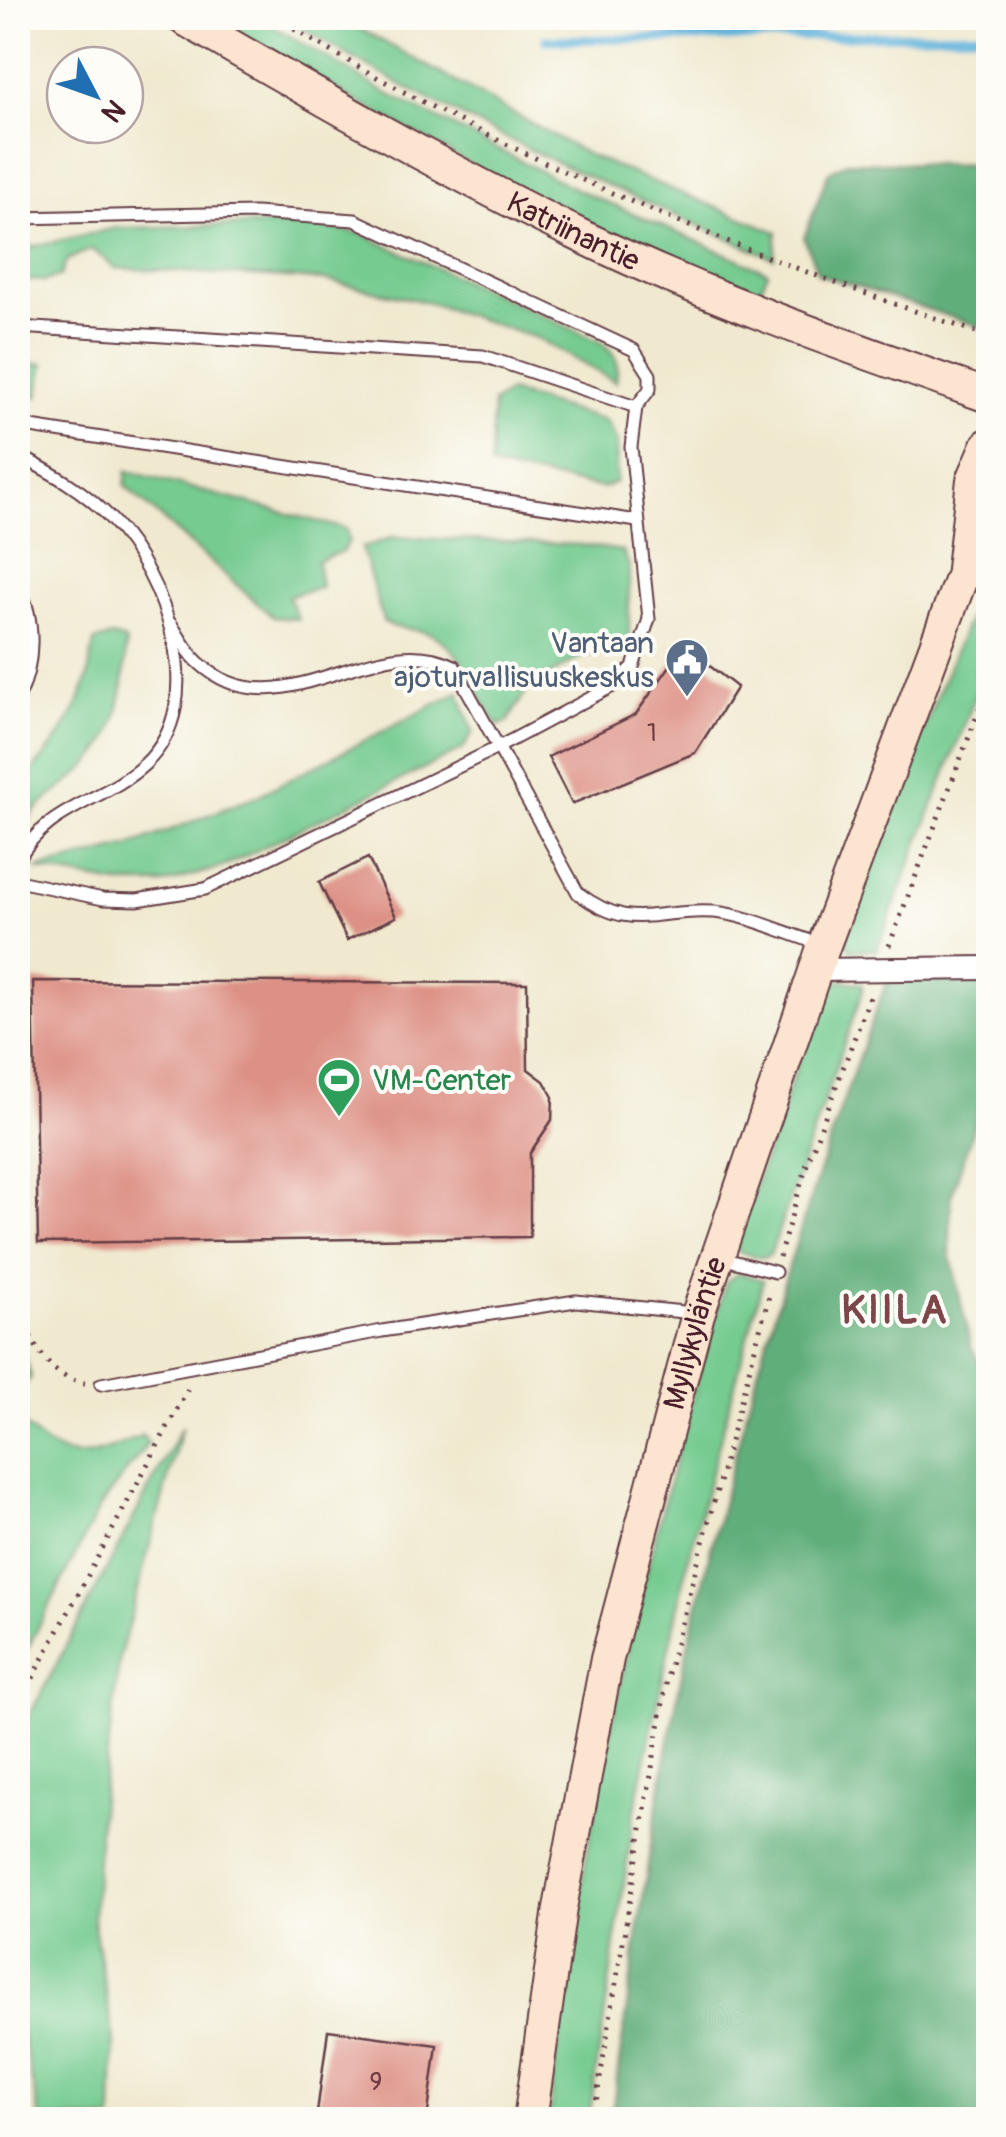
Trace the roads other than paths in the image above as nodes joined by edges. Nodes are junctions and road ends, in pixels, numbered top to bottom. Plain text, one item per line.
1 (183, 18) edge
2 (18, 218) edge
3 (18, 327) edge
4 (988, 396) edge
5 (636, 408) junction
6 (18, 424) edge
7 (988, 445) edge
8 (18, 455) edge
9 (638, 521) junction
10 (988, 534) edge
11 (962, 573) junction
12 (18, 585) edge
13 (171, 624) junction
14 (18, 699) edge
15 (496, 749) junction
16 (19, 856) edge
17 (18, 881) edge
18 (820, 958) junction
19 (988, 968) edge
20 (717, 1258) junction
21 (775, 1272) road end
22 (698, 1314) junction
23 (101, 1384) road end
24 (530, 2120) edge

1 - 4 main road, Katriinantie
2 - 5 lane
3 - 5 lane
5 - 9 lane
6 - 9 lane
7 - 11 main road, Myllykyläntie
8 - 13 lane
9 - 15 lane
10 - 11 main road, Myllykyläntie
11 - 18 main road, Myllykyläntie
12 - 14 lane
13 - 15 lane
13 - 16 lane
15 - 17 lane
15 - 18 lane
18 - 19 street
18 - 20 main road, Myllykyläntie
20 - 21 lane
20 - 22 main road, Myllykyläntie
22 - 23 lane
22 - 24 main road, Myllykyläntie

